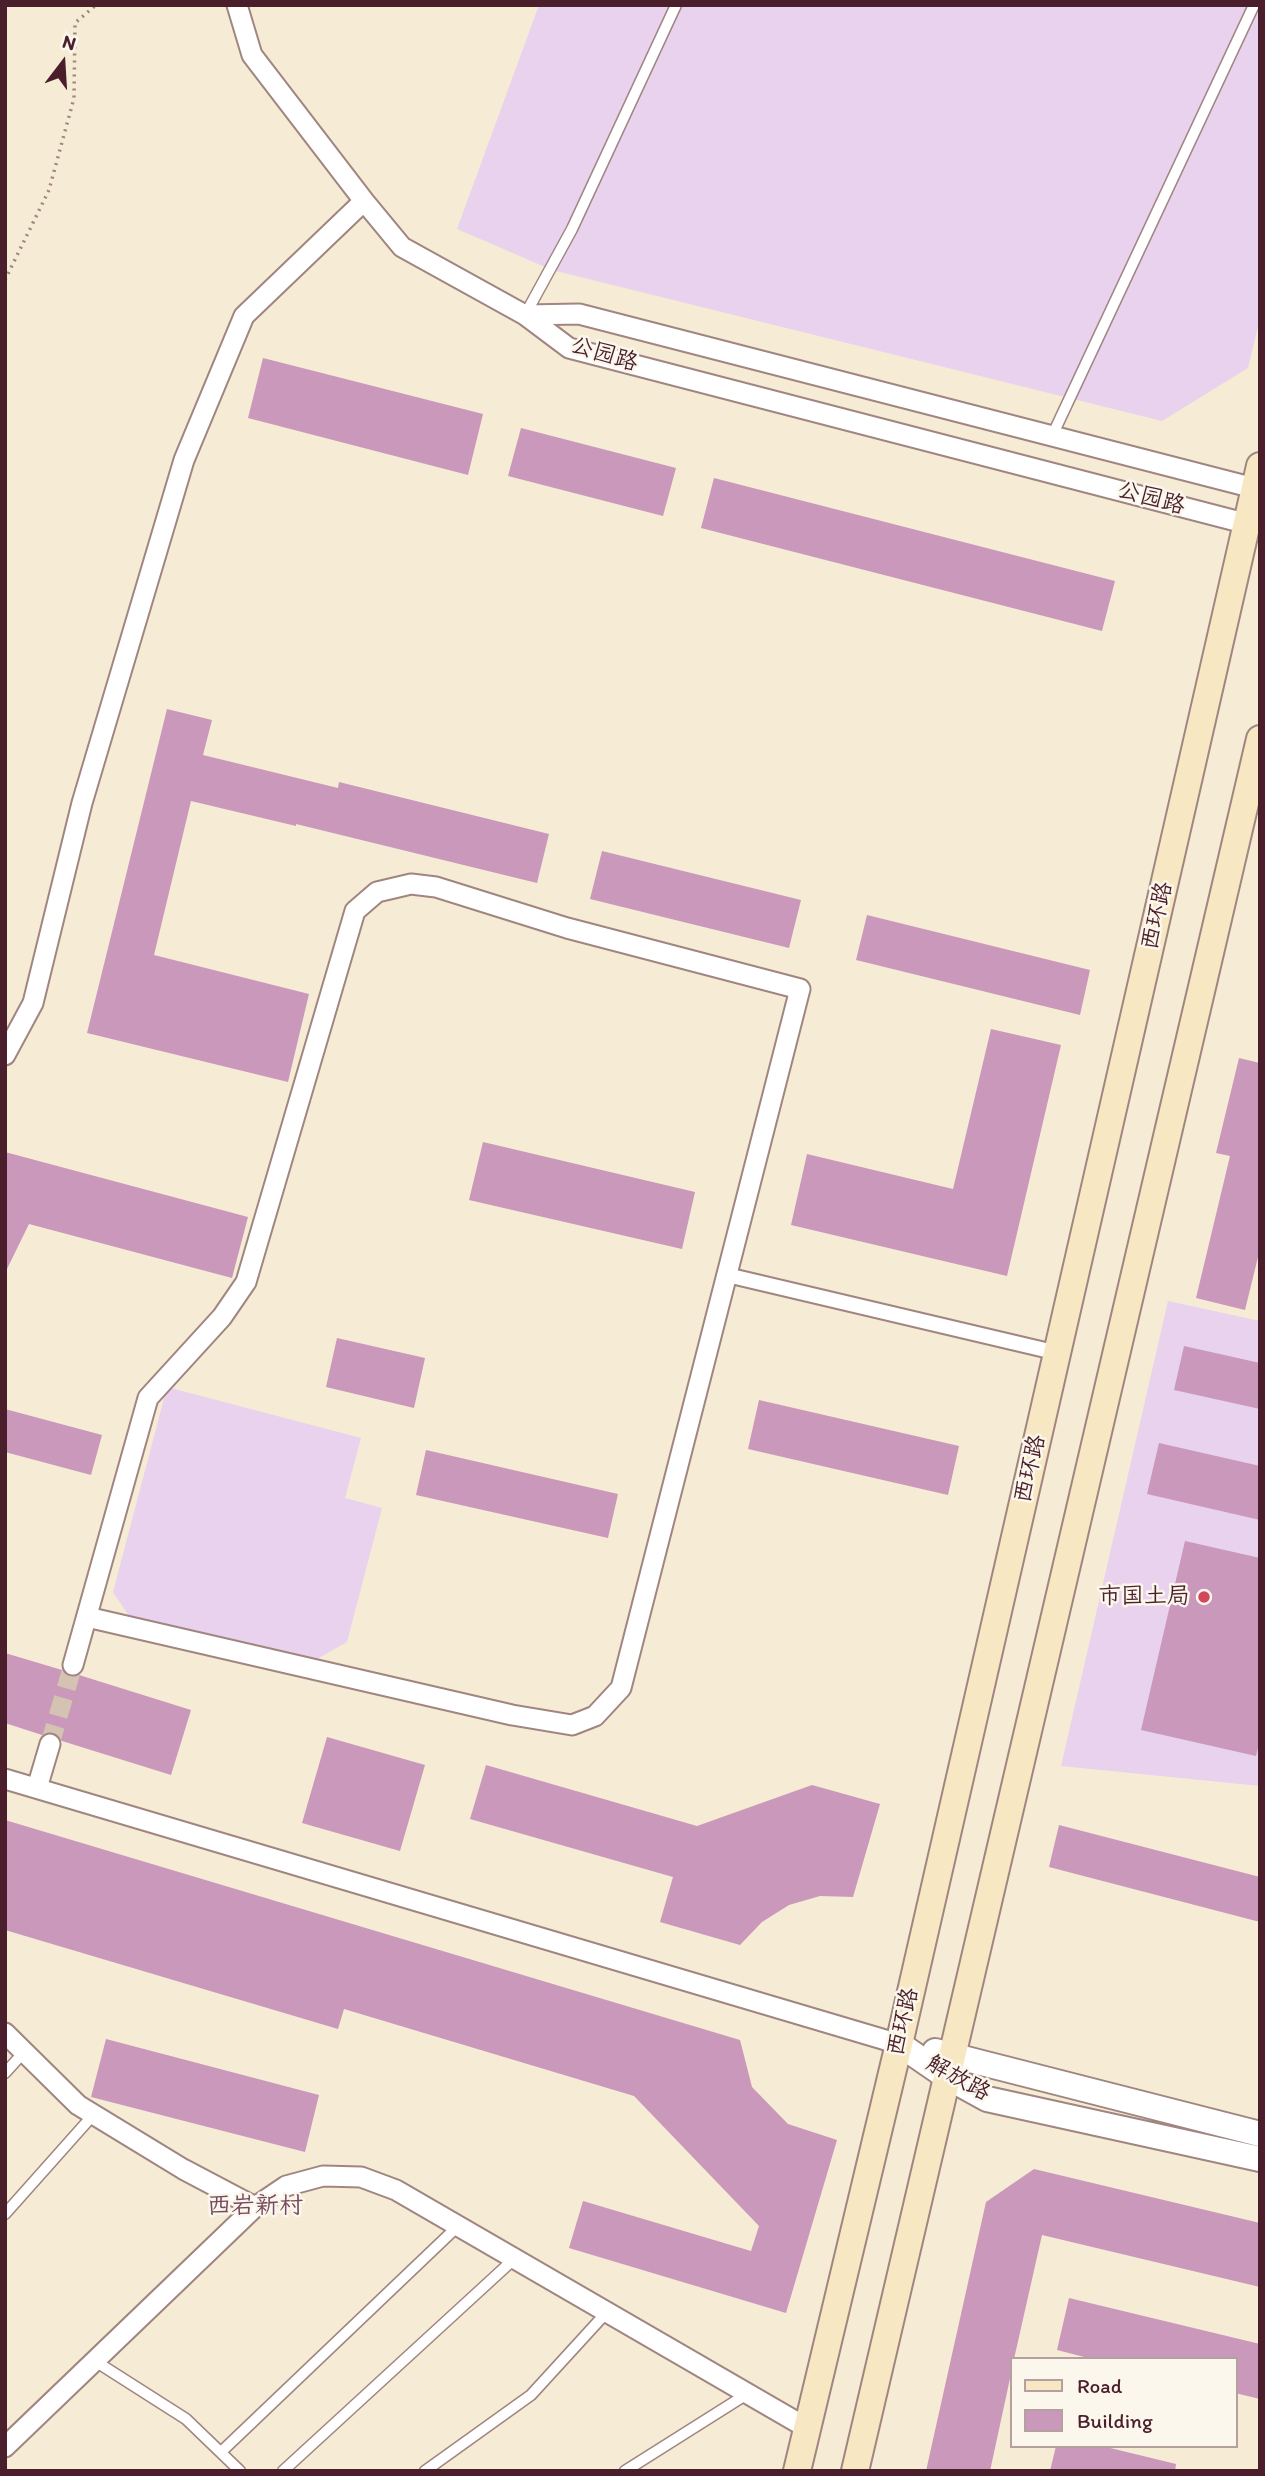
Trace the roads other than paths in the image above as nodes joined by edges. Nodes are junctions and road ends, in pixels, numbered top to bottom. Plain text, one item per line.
1 (237, 5) edge
2 (676, 5) edge
3 (1254, 5) edge
4 (364, 201) junction
5 (525, 315) junction
6 (1052, 436) junction
7 (1258, 481) edge
8 (1254, 526) edge
9 (1260, 739) edge
10 (5, 1055) edge
11 (727, 1275) junction
12 (1058, 1353) junction
13 (87, 1617) junction
14 (73, 1665) tunnel mouth
15 (50, 1744) tunnel mouth
16 (5, 1779) edge
17 (37, 1788) junction
18 (5, 2033) edge
19 (900, 2044) junction
20 (24, 2052) junction
21 (950, 2065) junction
22 (5, 2073) edge
23 (94, 2114) junction
24 (1260, 2134) edge
25 (1260, 2159) edge
26 (255, 2207) junction
27 (5, 2214) edge
28 (457, 2227) junction
29 (513, 2260) junction
30 (606, 2313) junction
31 (94, 2361) junction
32 (747, 2394) junction
33 (807, 2428) junction
34 (5, 2447) edge
35 (221, 2452) junction
36 (240, 2471) edge
37 (283, 2471) edge
38 (425, 2471) edge
39 (625, 2471) edge
40 (797, 2471) edge
41 (855, 2471) edge

1 - 4 street
2 - 5 lane
3 - 6 lane
4 - 5 street
4 - 10 street
5 - 6 street, 公园路
5 - 8 street, 公园路
6 - 7 street, 公园路
7 - 8 main road, 西环路
8 - 12 main road, 西环路
9 - 21 main road
11 - 12 street
11 - 13 street
11 - 13 street
12 - 19 main road, 西环路
13 - 14 street
15 - 17 street
16 - 17 street
17 - 19 street
18 - 20 street
19 - 21 street, 解放路
19 - 33 main road, 西环路
20 - 22 lane
20 - 23 street
21 - 24 street, 解放路
21 - 25 street, 解放路
21 - 41 main road
23 - 26 street
23 - 27 lane
26 - 28 street
26 - 31 street
28 - 29 street
28 - 35 lane
29 - 30 street
29 - 37 lane
30 - 32 street
30 - 38 lane
31 - 34 street
31 - 35 lane
32 - 33 street
32 - 39 lane
33 - 40 main road, 西环路
35 - 36 lane

